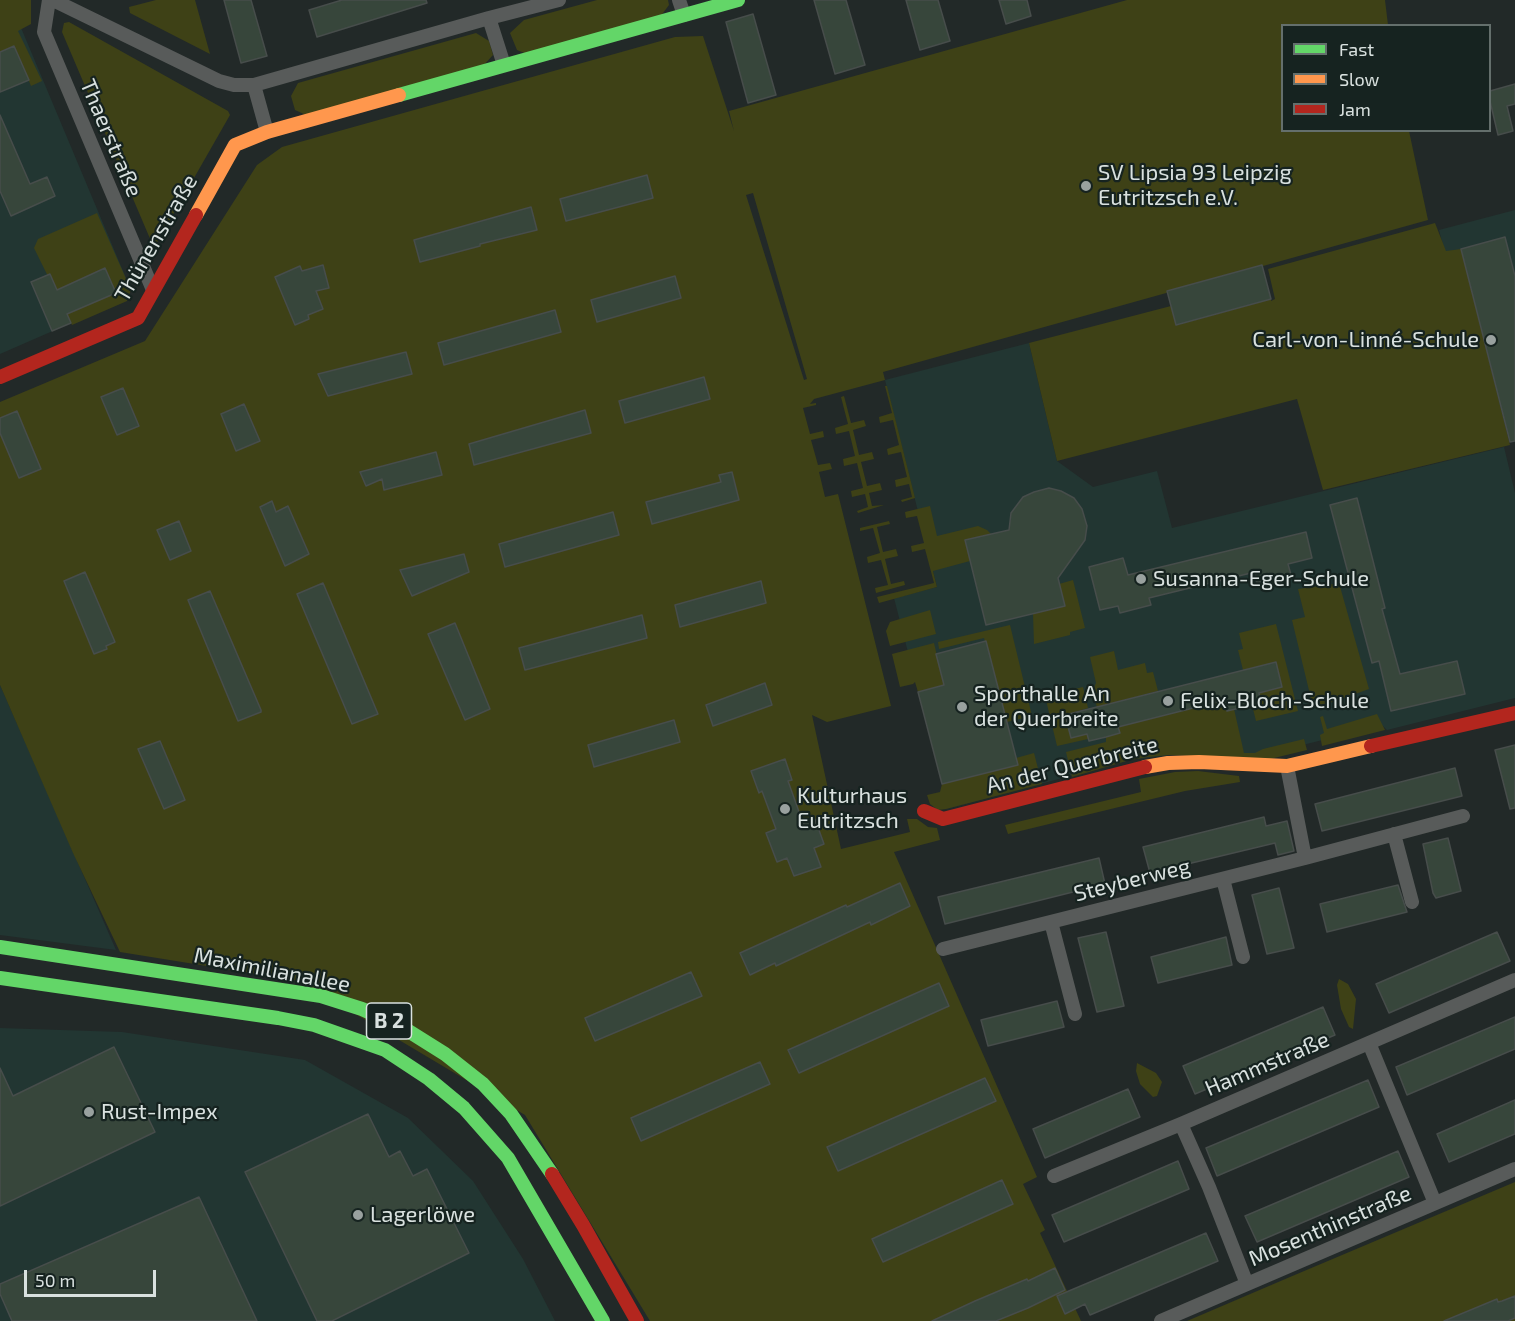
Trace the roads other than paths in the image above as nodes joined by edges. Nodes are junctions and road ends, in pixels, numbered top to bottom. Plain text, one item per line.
1 (51, 0) edge
2 (559, 0) edge
3 (679, 0) edge
4 (738, 0) edge
5 (684, 15) junction
6 (489, 18) junction
7 (504, 65) junction
8 (254, 85) junction
9 (267, 132) junction
10 (153, 290) junction
11 (0, 377) edge
12 (1515, 713) edge
13 (1287, 766) junction
14 (924, 811) dead end
15 (1463, 816) dead end
16 (1394, 834) junction
17 (1305, 858) junction
18 (1223, 879) junction
19 (1412, 902) dead end
20 (1051, 922) junction
21 (0, 947) edge
22 (943, 949) dead end
23 (1243, 957) dead end
24 (0, 978) edge
25 (1515, 980) edge
26 (1076, 1014) dead end
27 (1369, 1043) junction
28 (1181, 1124) junction
29 (1515, 1169) edge
30 (1054, 1176) dead end
31 (1435, 1203) junction
32 (1247, 1284) junction
33 (603, 1321) edge
34 (637, 1321) edge
35 (1161, 1321) edge

1 - 8 street, Thaerstraße
1 - 10 street, Thaerstraße
2 - 6 street, Thaerstraße
3 - 5 street
4 - 5 main road
5 - 7 main road
6 - 7 street
6 - 8 street, Thaerstraße
7 - 9 main road
8 - 9 street
9 - 10 main road, Thünenstraße
10 - 11 main road, Thünenstraße
12 - 13 main road, An der Querbreite
13 - 14 main road, An der Querbreite
13 - 17 street
15 - 16 street, Steyberweg
16 - 17 street, Steyberweg
16 - 19 street
17 - 18 street, Steyberweg
18 - 20 street, Steyberweg
18 - 23 street, Steyberweg
20 - 22 street, Steyberweg
20 - 26 street, Steyberweg
21 - 34 main road, Maximilianallee / B 2
24 - 33 main road, Maximilianallee / B 2
25 - 27 street, Hammstraße
27 - 28 street, Hammstraße
27 - 31 street
28 - 30 street, Hammstraße
28 - 32 street
29 - 31 street, Mosenthinstraße
31 - 32 street, Mosenthinstraße
32 - 35 street, Mosenthinstraße

